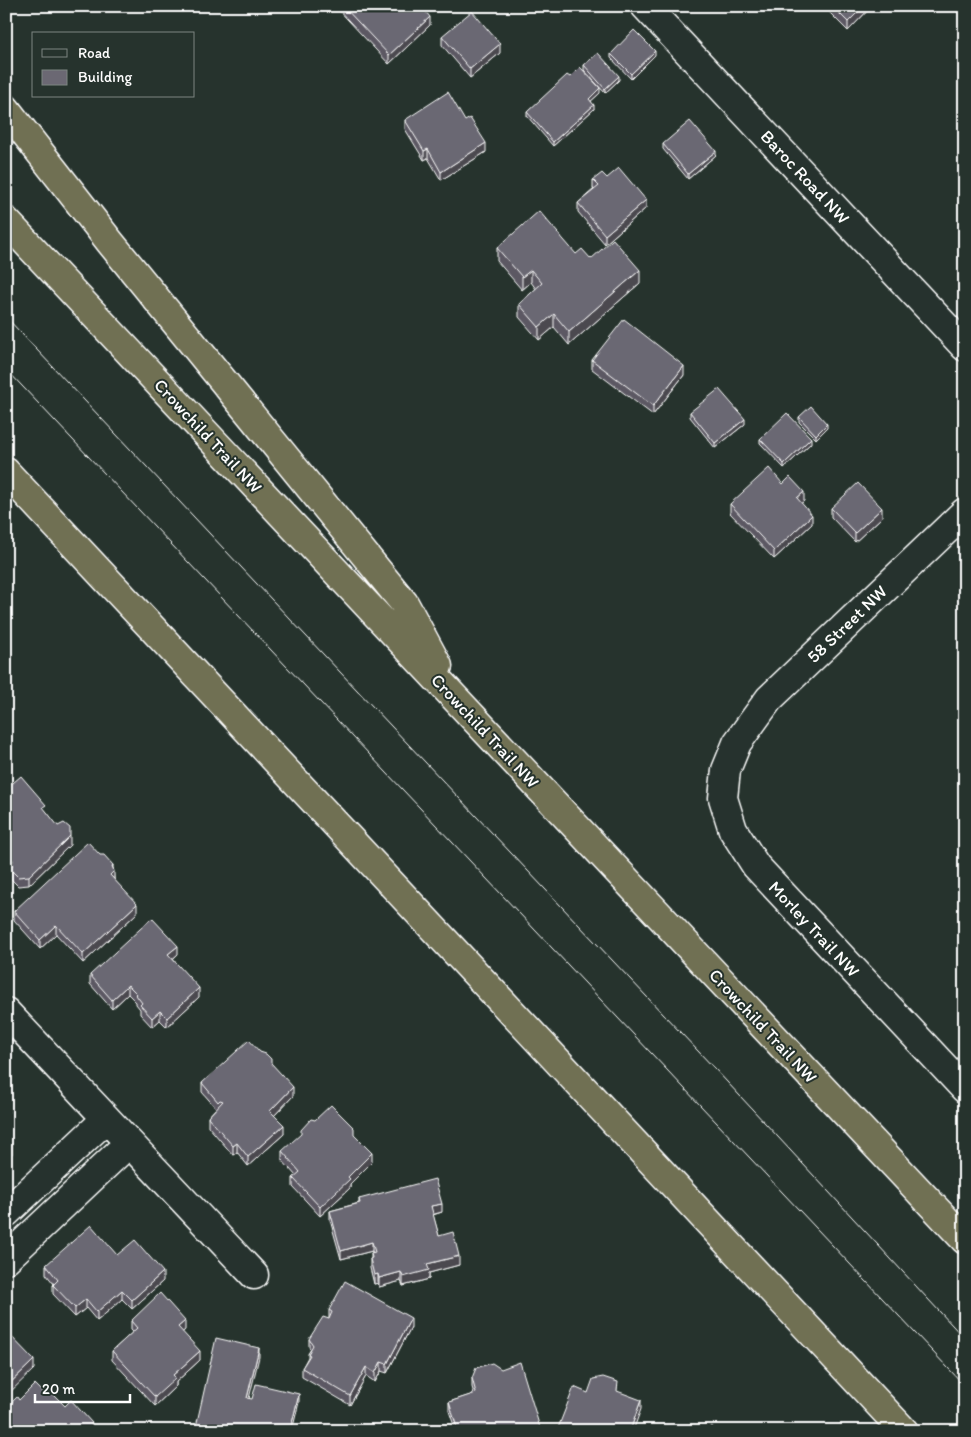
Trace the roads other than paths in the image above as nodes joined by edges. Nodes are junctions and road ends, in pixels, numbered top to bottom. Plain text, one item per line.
1 (645, 6) edge
2 (6, 109) edge
3 (6, 221) edge
4 (965, 348) edge
5 (6, 472) edge
6 (965, 512) edge
7 (458, 702) junction
8 (737, 743) joint
9 (6, 1012) edge
10 (965, 1089) edge
11 (106, 1119) junction
12 (129, 1143) junction
13 (6, 1213) edge
14 (965, 1240) edge
15 (6, 1259) edge
16 (254, 1275) dead end
17 (904, 1431) edge

1 - 4 street, Baroc Road NW
2 - 7 highway
3 - 7 highway, Crowchild Trail NW
5 - 17 highway
6 - 8 street, 58 Street NW
7 - 14 highway, Crowchild Trail NW
8 - 10 street, Morley Trail NW
9 - 11 street
11 - 12 street
11 - 13 street
12 - 15 street
12 - 16 street

